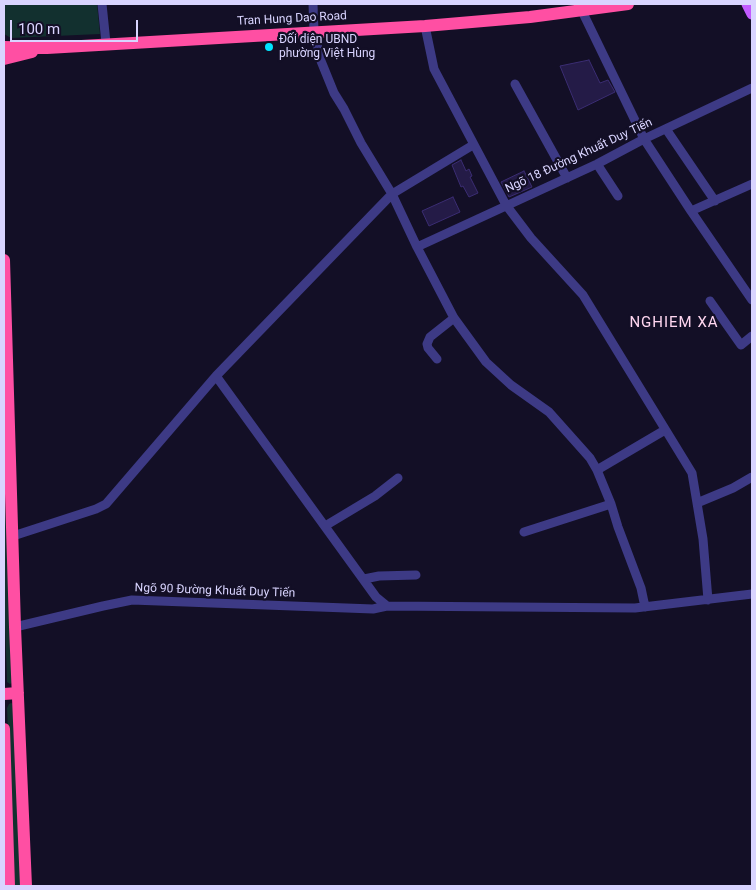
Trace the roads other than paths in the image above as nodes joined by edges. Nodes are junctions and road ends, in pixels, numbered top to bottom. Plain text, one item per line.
1 (102, 4) edge
2 (313, 4) edge
3 (622, 4) edge
4 (747, 4) edge
5 (560, 9) edge
6 (582, 12) junction
7 (752, 14) edge
8 (425, 26) junction
9 (314, 31) junction
10 (106, 43) junction
11 (4, 47) edge
12 (47, 48) junction
13 (4, 60) edge
14 (516, 84) dead end
15 (752, 88) edge
16 (666, 129) junction
17 (644, 139) junction
18 (473, 145) junction
19 (597, 164) junction
20 (567, 178) junction
21 (752, 184) edge
22 (392, 194) junction
23 (618, 196) dead end
24 (715, 201) junction
25 (506, 205) junction
26 (691, 211) junction
27 (417, 247) junction
28 (4, 260) edge
29 (752, 300) edge
30 (710, 302) dead end
31 (454, 318) junction
32 (752, 336) edge
33 (437, 359) dead end
34 (216, 376) junction
35 (6, 384) edge
36 (664, 430) junction
37 (597, 470) junction
38 (752, 477) edge
39 (398, 478) dead end
40 (698, 503) junction
41 (611, 504) junction
42 (325, 526) junction
43 (524, 532) dead end
44 (13, 536) junction
45 (416, 575) dead end
46 (364, 579) junction
47 (752, 594) edge
48 (708, 600) junction
49 (387, 606) junction
50 (645, 607) junction
51 (15, 627) junction
52 (18, 692) junction
53 (4, 694) edge
54 (4, 729) edge
55 (10, 886) edge
56 (26, 886) edge

1 - 10 street
2 - 9 street
3 - 6 highway, Tran Hung Dao Road
4 - 7 main road
5 - 6 highway, Tran Hung Dao Road
5 - 8 highway, Tran Hung Dao Road
6 - 17 street
8 - 9 highway, Tran Hung Dao Road
8 - 18 street
9 - 10 highway, Tran Hung Dao Road
9 - 22 street
10 - 12 highway, Tran Hung Dao Road
11 - 12 highway, Tran Hung Dao Road
12 - 13 highway, Tran Hung Dao Road
14 - 20 street
15 - 16 street, Ngõ 18 Đường Khuất Duy Tiến
16 - 17 street, Ngõ 18 Đường Khuất Duy Tiến
16 - 24 street
17 - 19 street, Ngõ 18 Đường Khuất Duy Tiến
17 - 26 street
18 - 22 street
18 - 25 street
19 - 20 street, Ngõ 18 Đường Khuất Duy Tiến
19 - 23 street
20 - 25 street, Ngõ 18 Đường Khuất Duy Tiến
21 - 24 street
22 - 27 street
22 - 34 street
24 - 26 street
25 - 27 street, Ngõ 18 Đường Khuất Duy Tiến
25 - 36 street
26 - 29 street
27 - 31 street
28 - 35 highway
30 - 32 street
31 - 33 street
31 - 37 street
34 - 42 street
34 - 44 street
35 - 44 highway
36 - 37 street
36 - 40 street
37 - 41 street
38 - 40 street
39 - 42 street
40 - 48 street
41 - 43 street
41 - 50 street
42 - 46 street
44 - 51 highway
45 - 46 street
46 - 49 street
47 - 48 street, Ngõ 90 Đường Khuất Duy Tiến
48 - 50 street, Ngõ 90 Đường Khuất Duy Tiến
49 - 50 street, Ngõ 90 Đường Khuất Duy Tiến
49 - 51 street, Ngõ 90 Đường Khuất Duy Tiến
51 - 52 highway
52 - 53 highway
52 - 56 highway
54 - 55 highway

